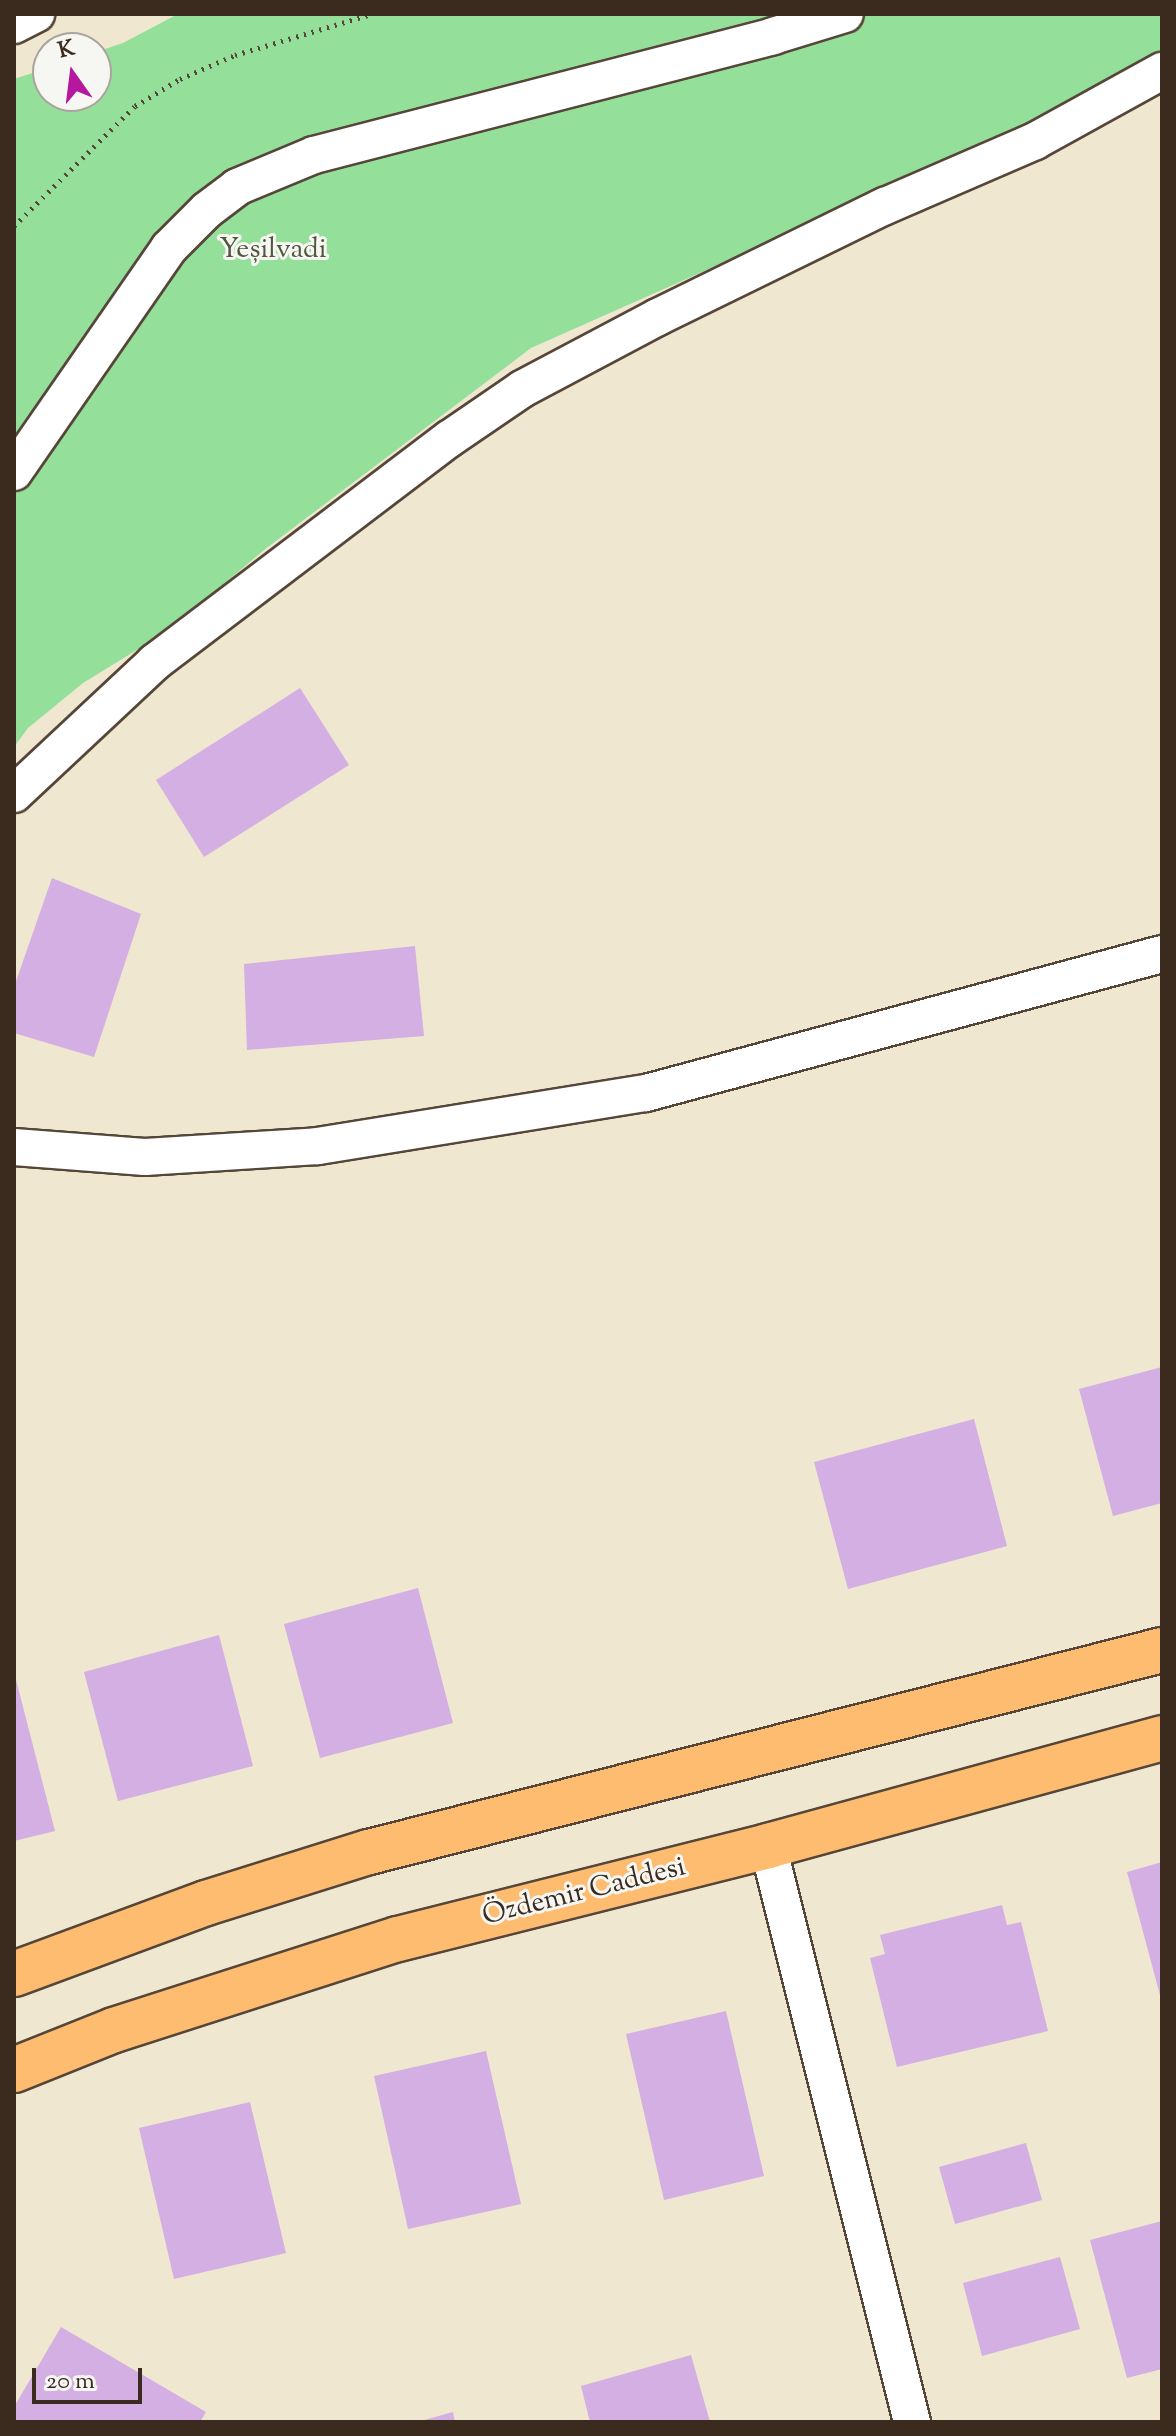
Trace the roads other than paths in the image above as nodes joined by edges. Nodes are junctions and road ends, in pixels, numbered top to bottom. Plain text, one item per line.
1 (36, 14) edge
2 (845, 14) edge
3 (14, 25) edge
4 (1162, 71) edge
5 (14, 472) edge
6 (14, 794) edge
7 (1162, 954) edge
8 (14, 1147) edge
9 (1162, 1650) edge
10 (1162, 1738) edge
11 (768, 1846) junction
12 (14, 1974) edge
13 (14, 2070) edge
14 (912, 2422) edge

1 - 3 street
2 - 5 street
4 - 6 street
7 - 8 street
9 - 12 main road
10 - 11 main road, Özdemir Caddesi
11 - 13 main road, Özdemir Caddesi
11 - 14 street

